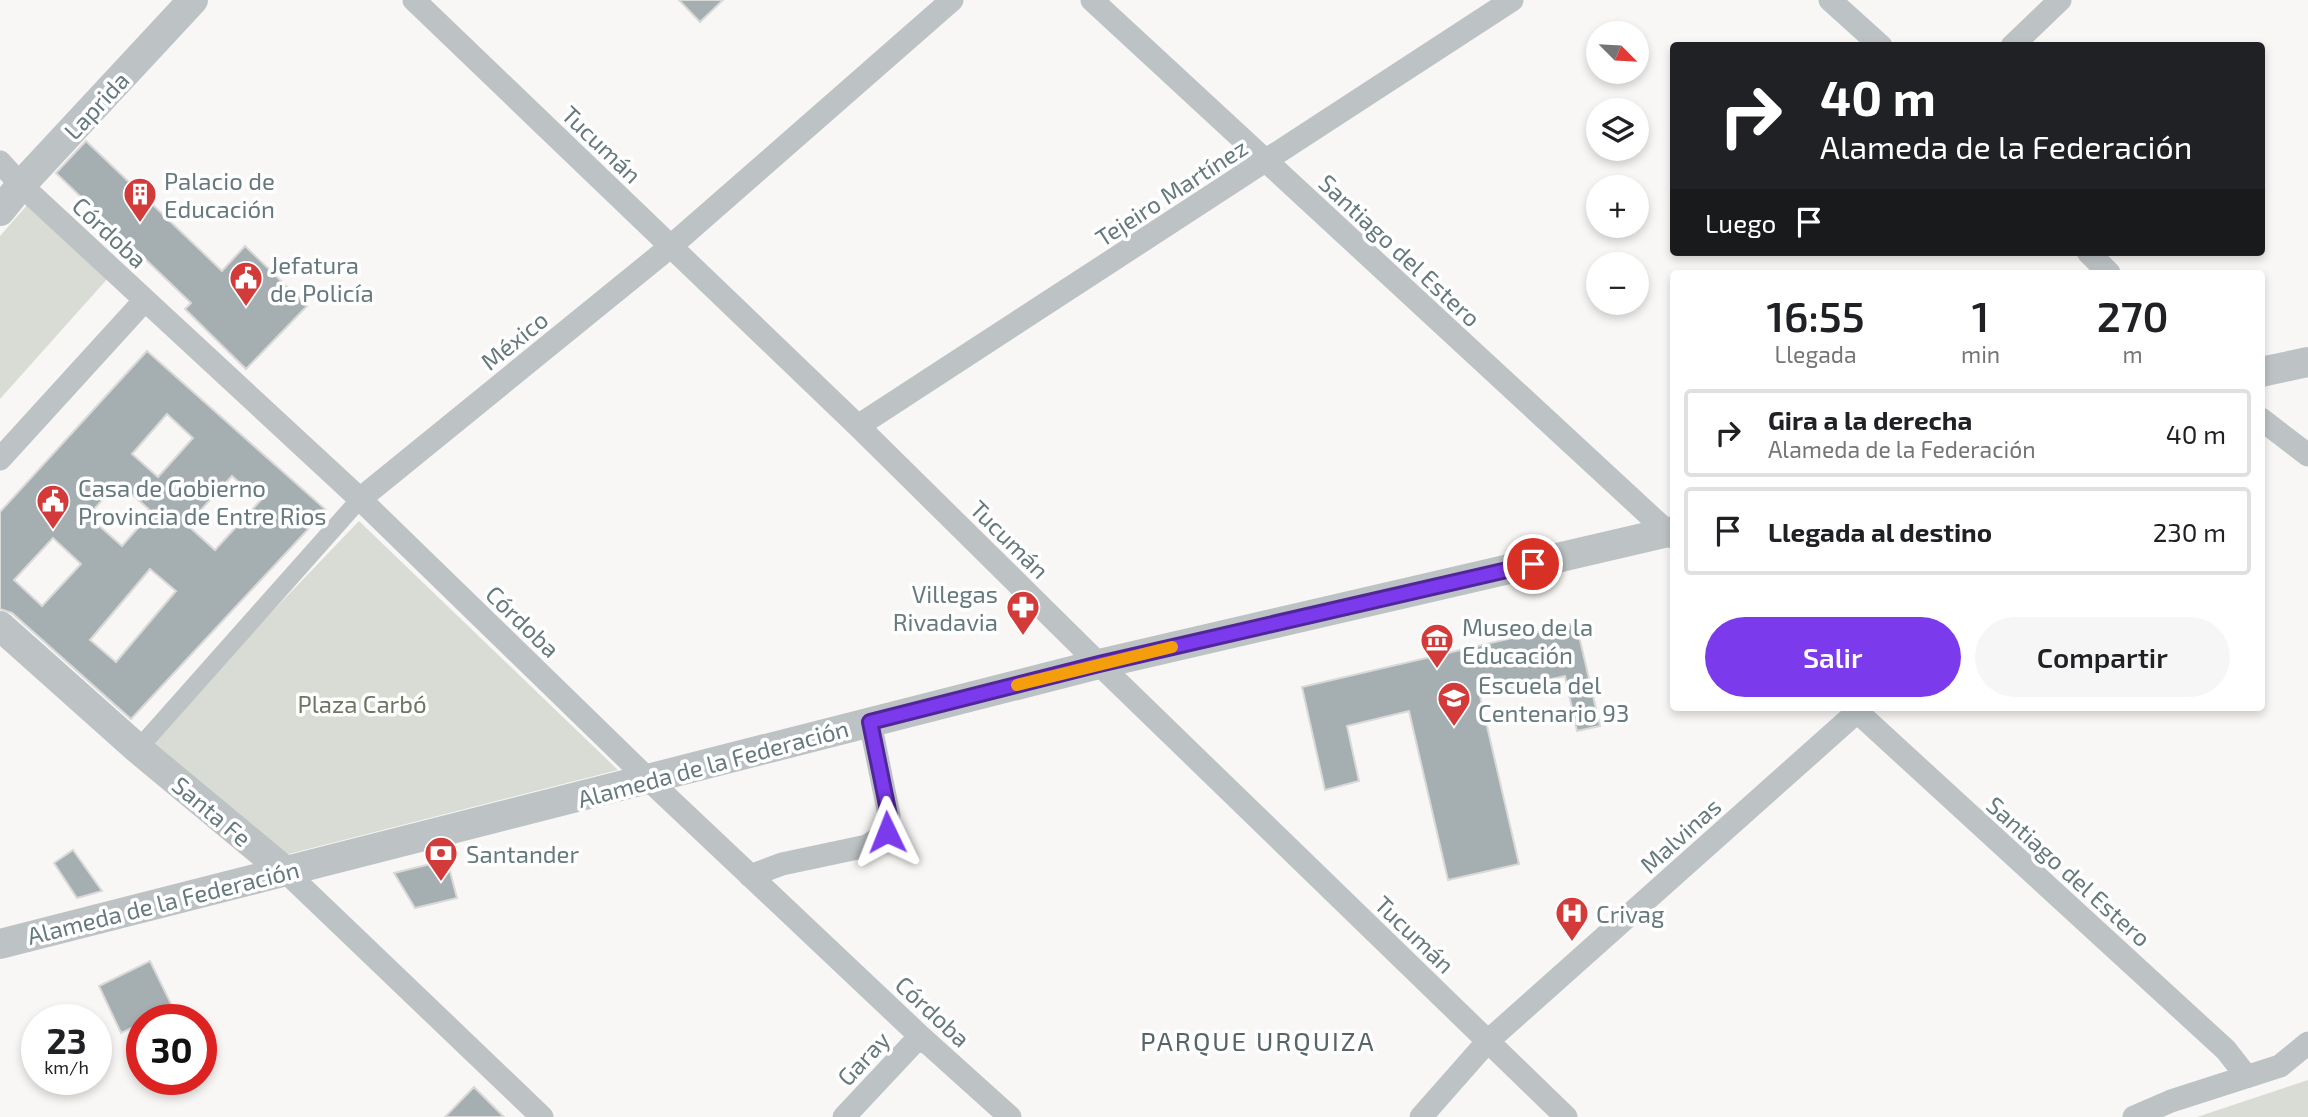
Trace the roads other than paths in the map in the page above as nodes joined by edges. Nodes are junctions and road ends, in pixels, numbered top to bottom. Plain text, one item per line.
1 (193, 0) edge
2 (414, 0) edge
3 (951, 0) edge
4 (1092, 0) edge
5 (1512, 0) edge
6 (1830, 0) edge
7 (2060, 0) edge
8 (1877, 42) edge
9 (2016, 42) edge
10 (0, 162) edge
11 (1266, 162) junction
12 (21, 185) junction
13 (0, 211) edge
14 (670, 247) junction
15 (2092, 256) edge
16 (2106, 270) edge
17 (145, 300) junction
18 (2308, 362) edge
19 (2265, 371) edge
20 (2265, 422) edge
21 (858, 426) junction
22 (2308, 455) edge
23 (0, 459) edge
24 (360, 499) junction
25 (1670, 532) edge
26 (1670, 534) edge
27 (0, 626) edge
28 (1099, 664) junction
29 (1853, 711) edge
30 (1855, 711) edge
31 (870, 722) junction
32 (138, 749) junction
33 (649, 780) junction
34 (285, 871) junction
35 (750, 876) junction
36 (0, 944) edge
37 (920, 1035) junction
38 (1488, 1041) junction
39 (2308, 1043) edge
40 (2308, 1058) edge
41 (2280, 1066) junction
42 (2247, 1077) junction
43 (542, 1117) edge
44 (844, 1117) edge
45 (1010, 1117) edge
46 (1421, 1117) edge
47 (1566, 1117) edge
48 (2134, 1117) edge

1 - 12 street, Laprida
2 - 14 street, Tucumán
3 - 14 street, México
4 - 11 street, Santiago del Estero
5 - 11 street, Tejeiro Martínez
6 - 8 street
7 - 9 street
10 - 12 street, Córdoba
11 - 21 street, Tejeiro Martínez
11 - 25 street, Santiago del Estero
12 - 13 street, Laprida
12 - 17 street, Córdoba
14 - 21 street, Tucumán
14 - 24 street, México
15 - 16 street
17 - 23 street
17 - 24 street, Córdoba
18 - 19 street
20 - 22 street
21 - 28 street, Tucumán
24 - 32 street, México
24 - 33 street, Córdoba
26 - 28 street, Alameda de la Federación
27 - 32 street, Santa Fe
28 - 31 street, Alameda de la Federación
28 - 38 street, Tucumán
29 - 38 street, Malvinas
30 - 42 street, Santiago del Estero
31 - 33 street, Alameda de la Federación
31 - 35 street
32 - 34 street, Santa Fe
33 - 34 street, Alameda de la Federación
33 - 35 street, Córdoba
34 - 36 street, Alameda de la Federación
34 - 43 street, Santa Fe
35 - 37 street, Córdoba
37 - 44 street, Garay
37 - 45 street, Córdoba
38 - 46 street, Malvinas
38 - 47 street, Tucumán
39 - 41 street
40 - 41 street
41 - 42 street
42 - 48 street

